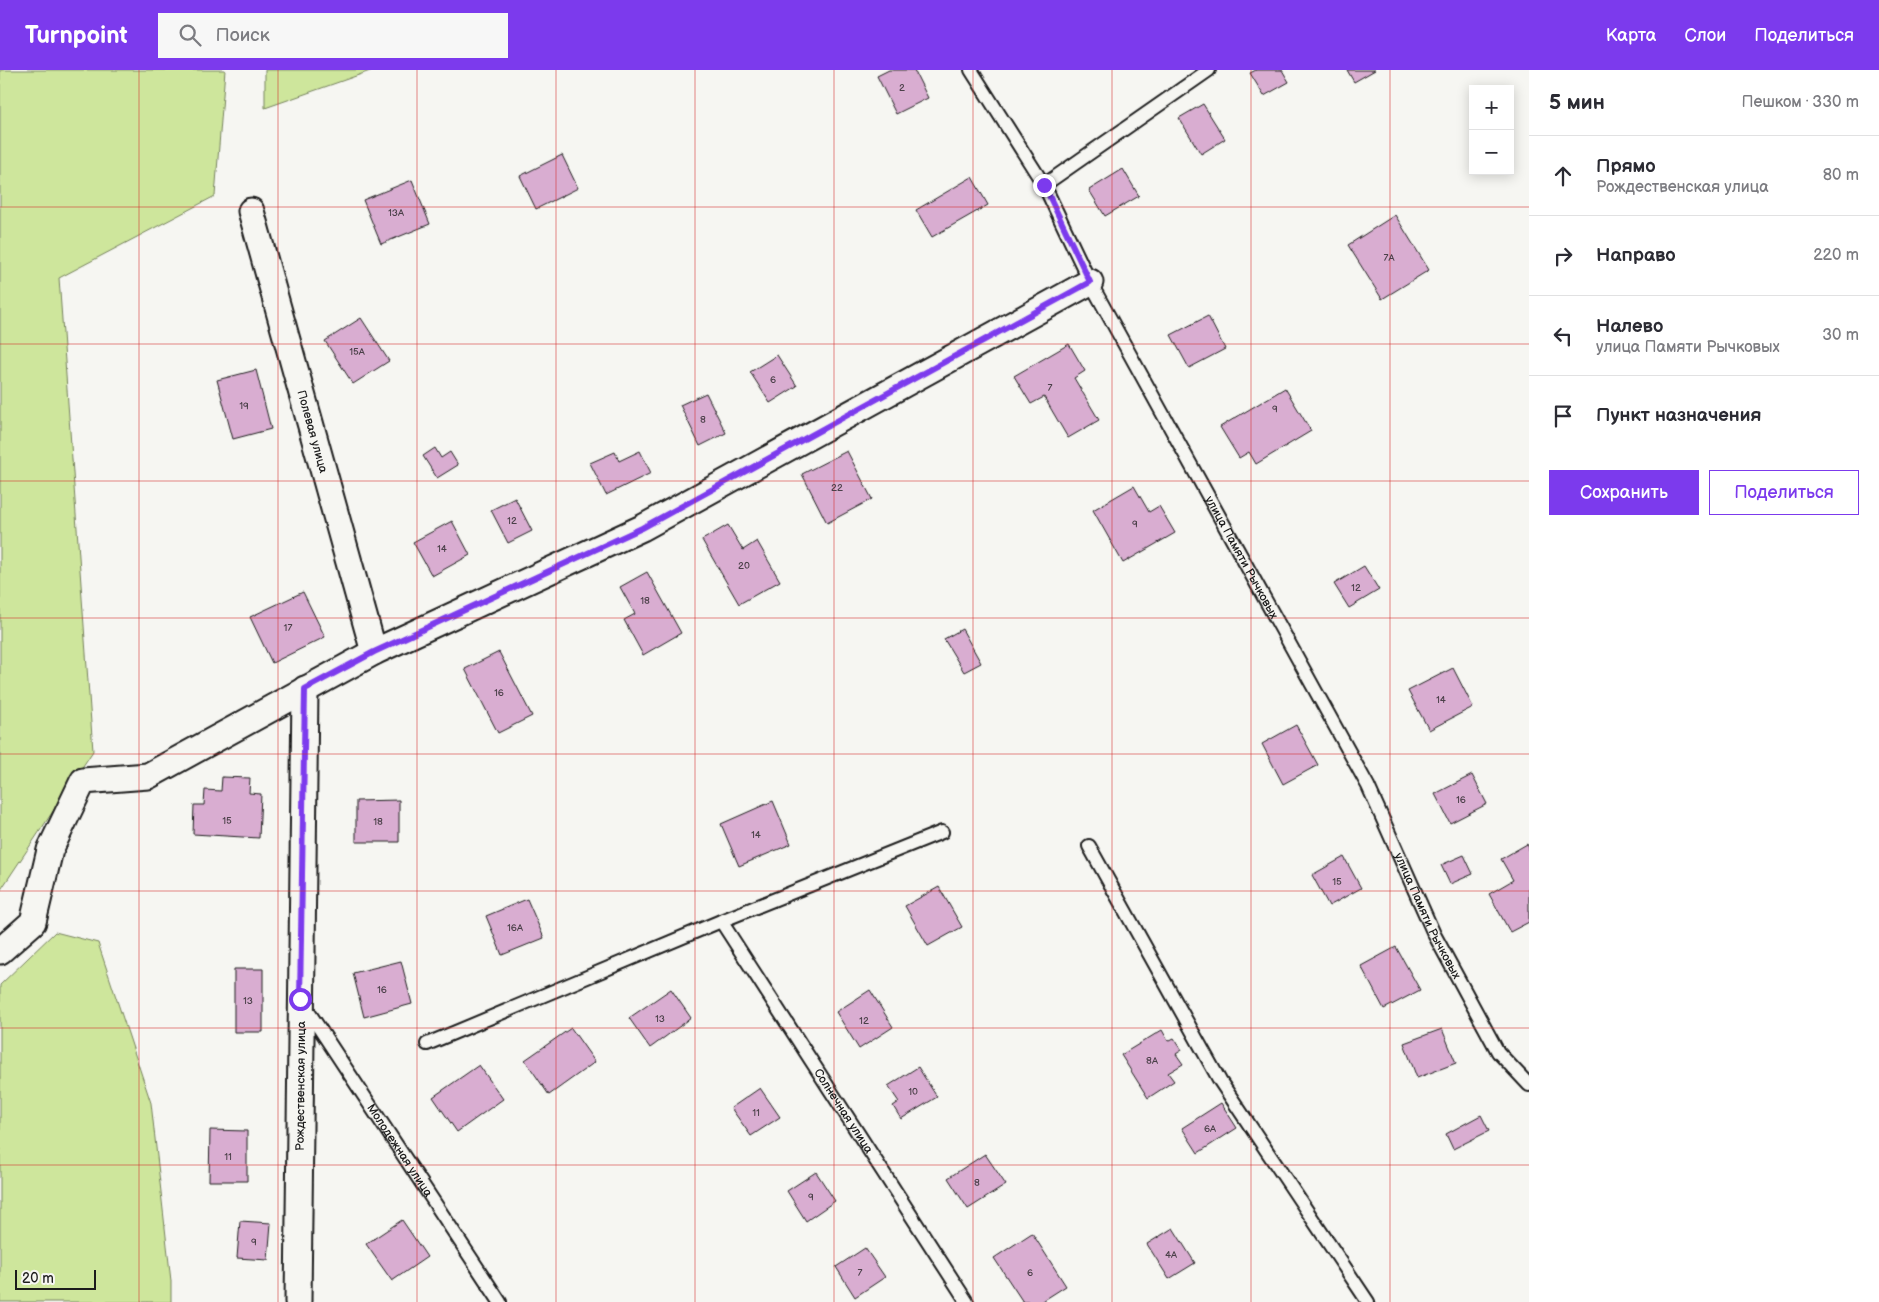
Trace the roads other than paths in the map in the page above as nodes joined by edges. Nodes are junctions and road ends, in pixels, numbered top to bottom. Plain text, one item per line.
1 (971, 70) edge
2 (1209, 70) edge
3 (1044, 185) junction
4 (251, 211) dead end
5 (1090, 282) junction
6 (374, 652) junction
7 (305, 689) junction
8 (942, 832) dead end
9 (1089, 846) dead end
10 (721, 921) junction
11 (0, 951) edge
12 (300, 999) junction
13 (427, 1044) dead end
14 (1529, 1085) edge
15 (298, 1302) edge
16 (500, 1302) edge
17 (967, 1302) edge
18 (1368, 1302) edge

1 - 3 lane, улица Памяти Рычковых
2 - 3 lane
3 - 5 lane, улица Памяти Рычковых
4 - 6 street, Полевая улица
5 - 6 street
5 - 14 lane, улица Памяти Рычковых
6 - 7 street
7 - 11 street
7 - 12 street, Рождественская улица
8 - 10 lane
9 - 18 lane
10 - 13 lane
10 - 17 lane, Солнечная улица
12 - 15 street, Рождественская улица
12 - 16 lane, Молодежная улица

